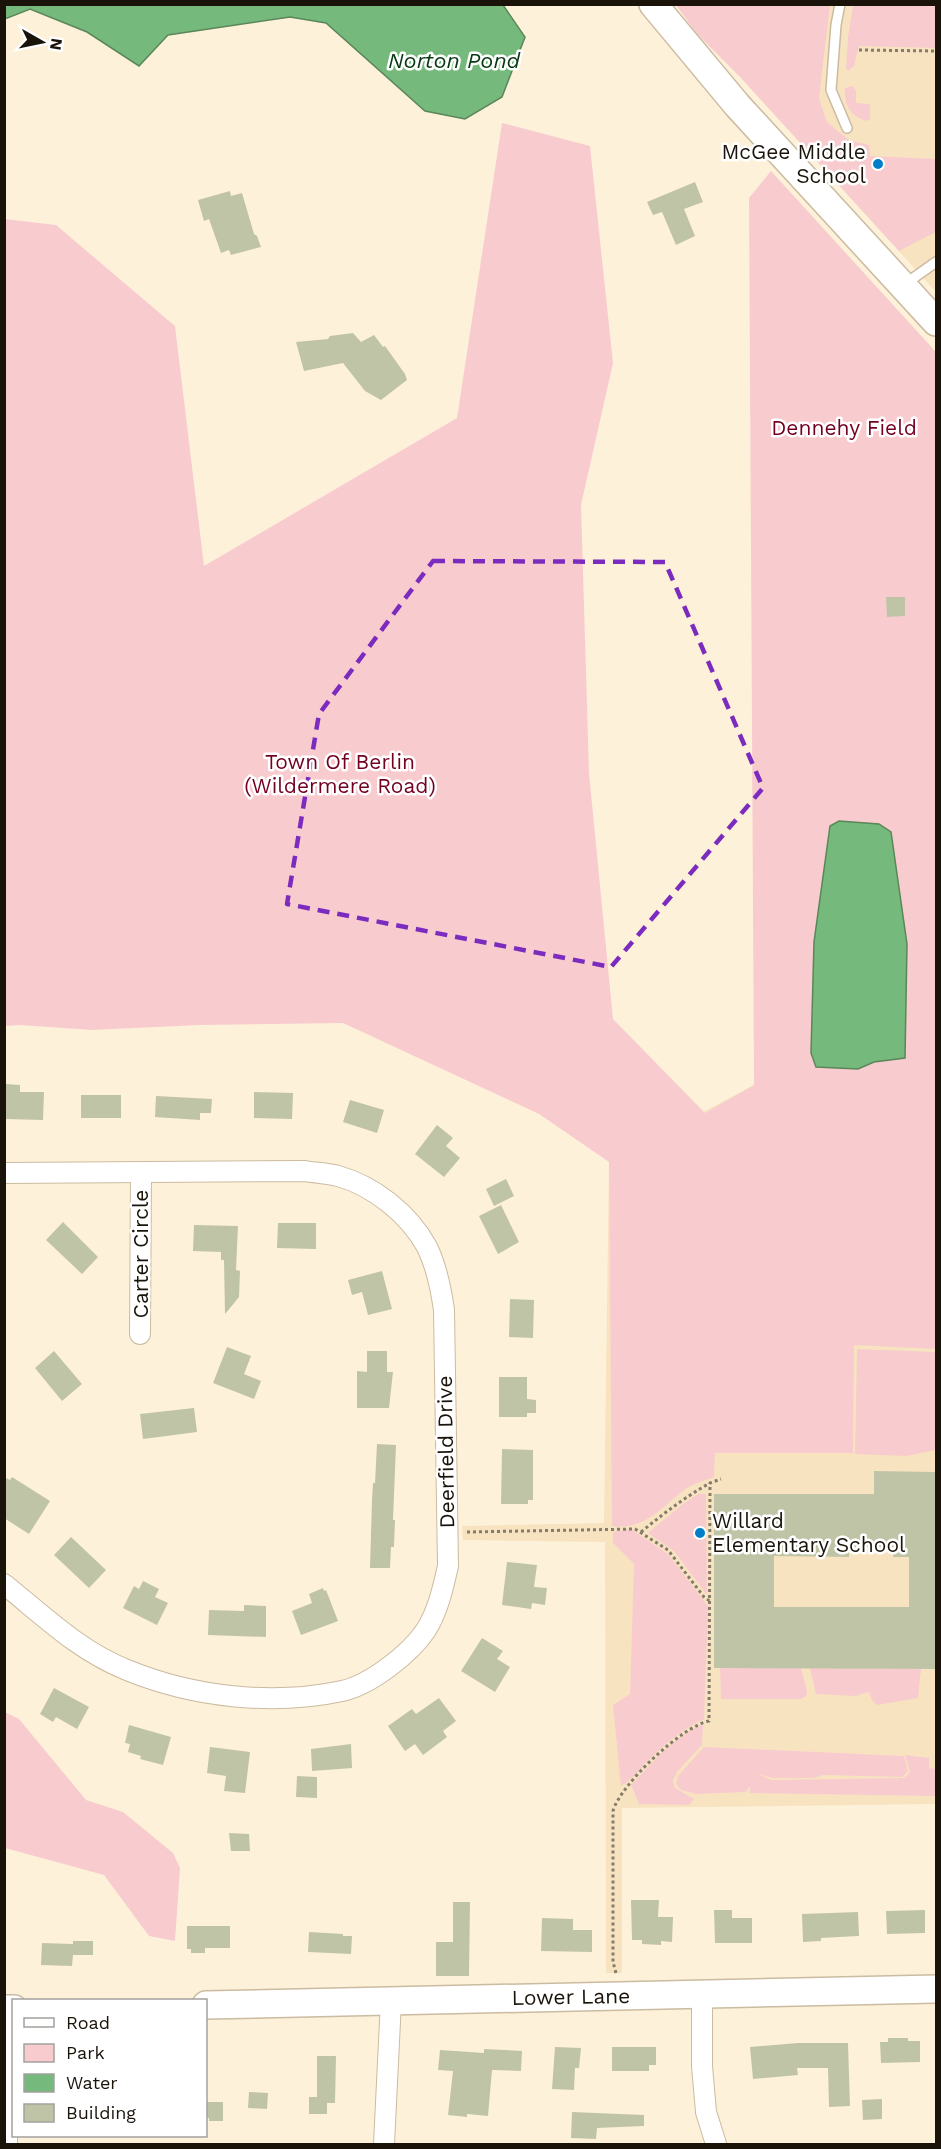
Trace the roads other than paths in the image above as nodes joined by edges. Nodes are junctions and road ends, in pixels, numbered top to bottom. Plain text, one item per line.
1 (653, 4) edge
2 (840, 4) edge
3 (847, 128) dead end
4 (936, 262) edge
5 (903, 286) junction
6 (936, 322) edge
7 (4, 1173) edge
8 (141, 1173) junction
9 (140, 1334) dead end
10 (4, 1584) edge
11 (936, 1989) edge
12 (702, 1994) junction
13 (391, 2001) junction
14 (207, 2005) edge
15 (9, 2009) edge
16 (7, 2145) edge
17 (384, 2145) edge
18 (716, 2145) edge

1 - 5 street
2 - 3 lane
4 - 5 lane
5 - 6 street
7 - 8 street, Deerfield Drive
8 - 9 street, Carter Circle
8 - 10 street, Deerfield Drive
11 - 12 street, Lower Lane
12 - 13 street, Lower Lane
12 - 18 street
13 - 14 street, Lower Lane
13 - 17 street
15 - 16 street

